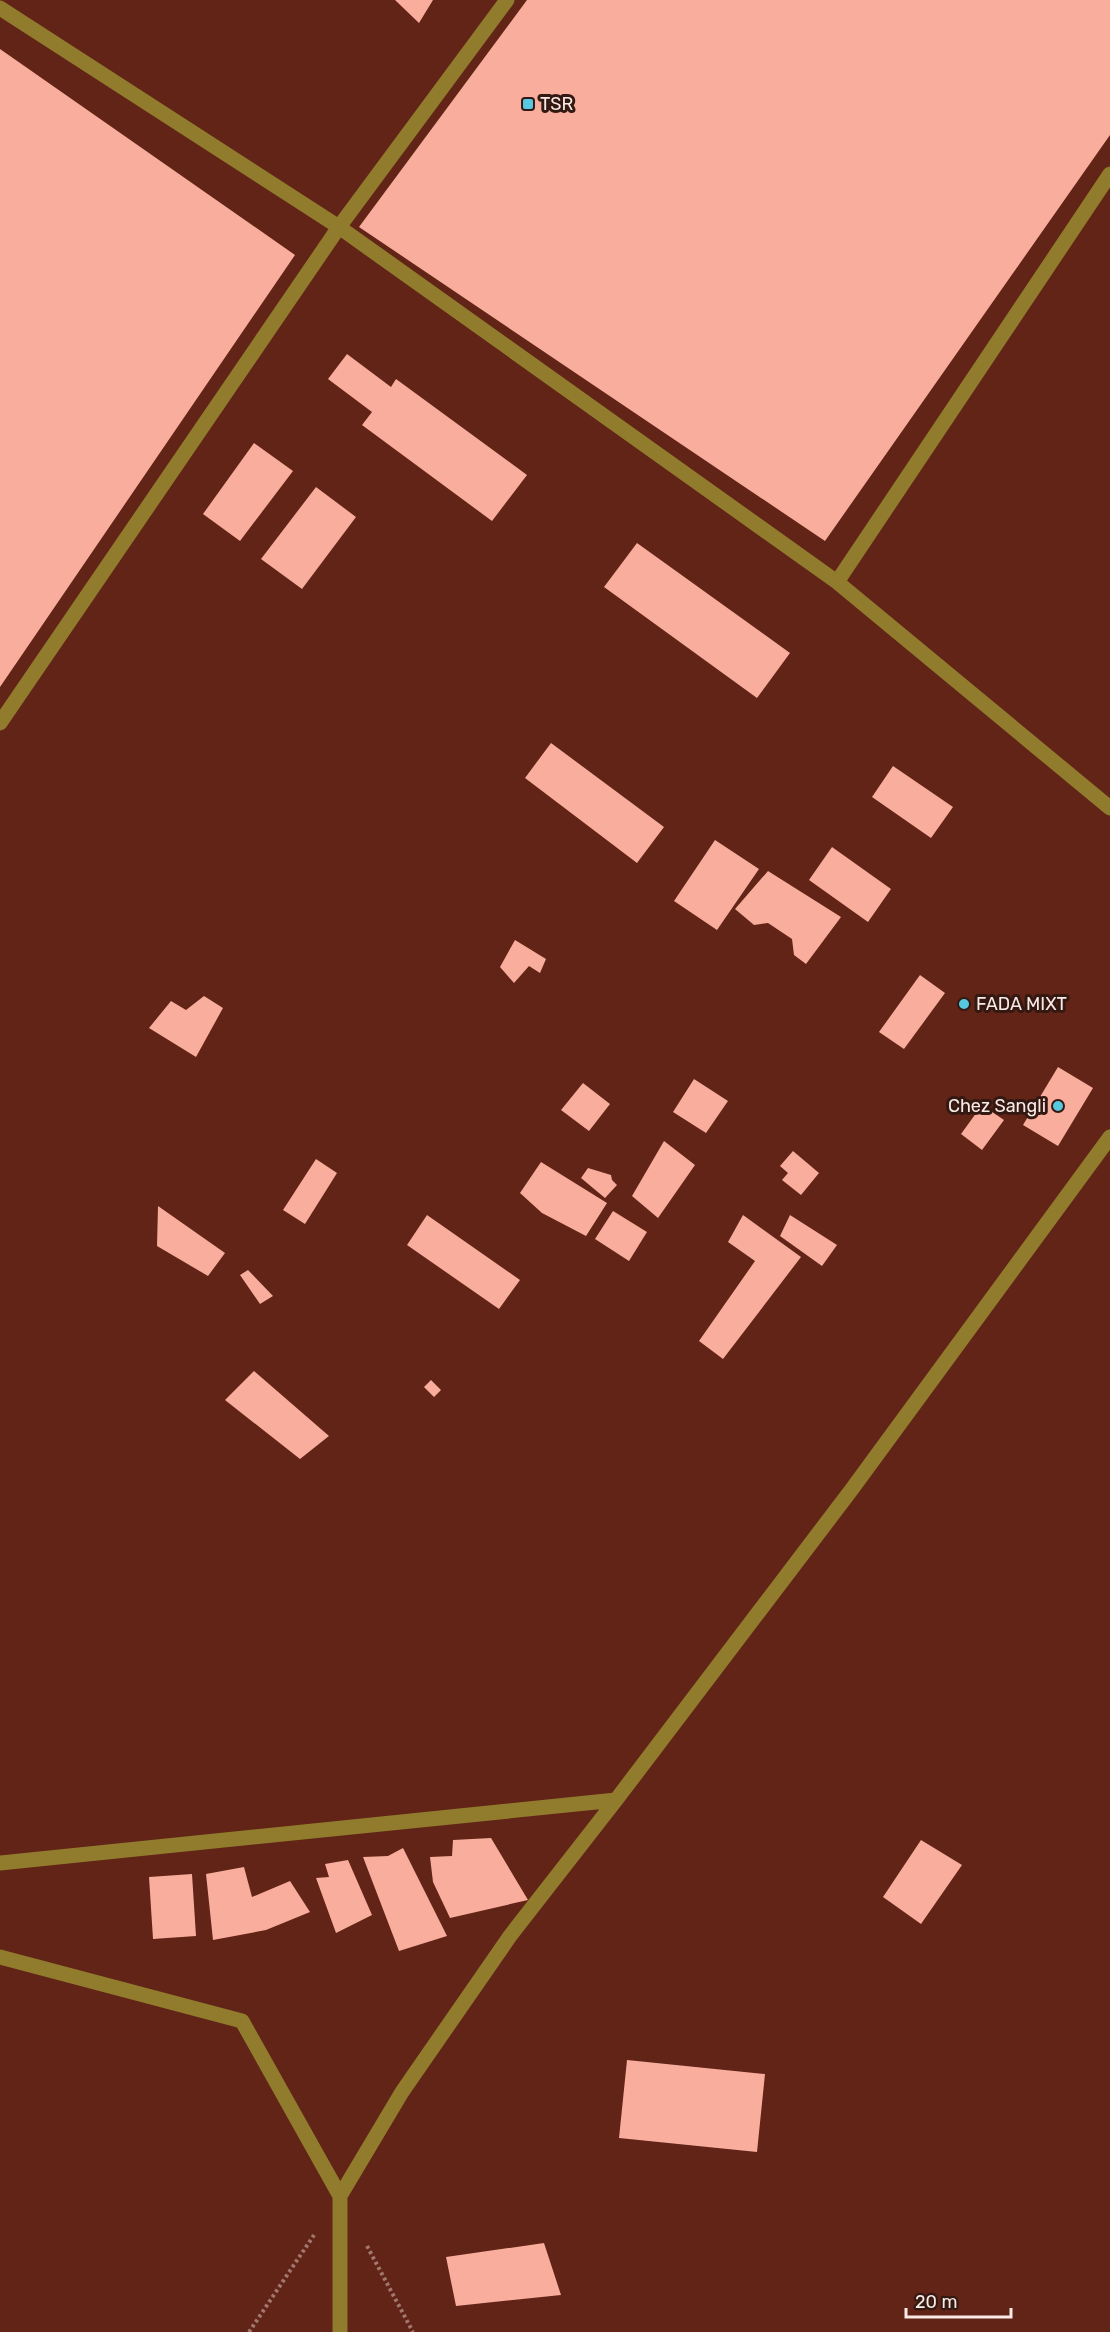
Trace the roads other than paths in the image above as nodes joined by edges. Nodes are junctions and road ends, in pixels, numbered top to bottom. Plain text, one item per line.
1 (507, 0) edge
2 (0, 8) edge
3 (1110, 174) edge
4 (339, 226) junction
5 (837, 582) junction
6 (0, 723) edge
7 (1110, 808) edge
8 (1110, 1137) edge
9 (616, 1800) junction
10 (0, 1863) edge
11 (0, 1958) edge
12 (340, 2196) junction
13 (340, 2332) edge

1 - 4 street
2 - 4 street
3 - 5 street
4 - 5 street
4 - 6 street
5 - 7 street
8 - 9 street
9 - 10 street
9 - 12 street
11 - 12 street
12 - 13 street

